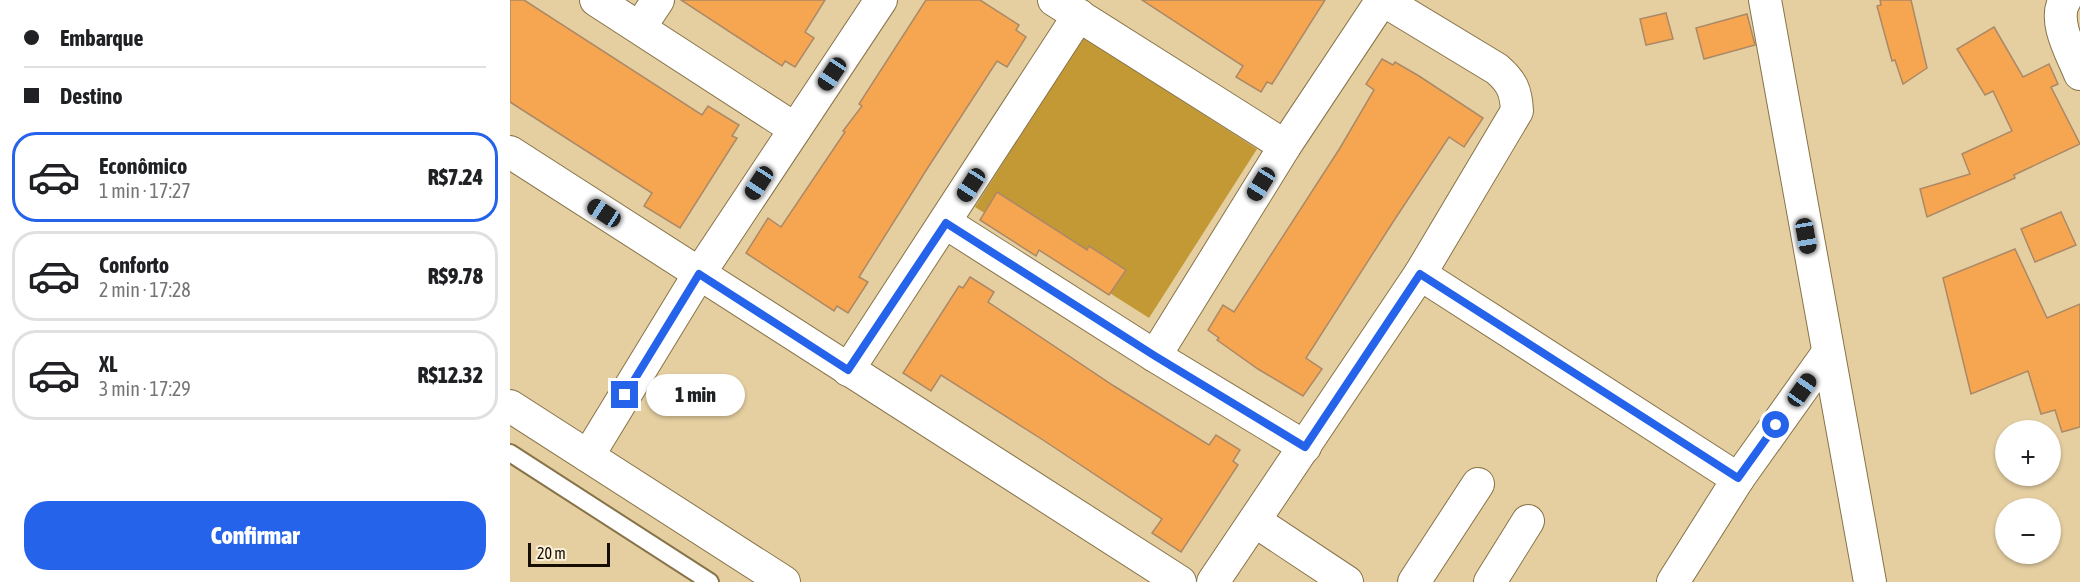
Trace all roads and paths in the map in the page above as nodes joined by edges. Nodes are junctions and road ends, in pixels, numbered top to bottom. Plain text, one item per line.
1 (596, 0) edge
2 (658, 0) edge
3 (881, 0) edge
4 (1382, 0) edge
5 (1765, 0) edge
6 (2065, 0) edge
7 (1067, 8) edge
8 (640, 27) junction
9 (2080, 74) edge
10 (795, 129) junction
11 (1285, 146) junction
12 (510, 152) edge
13 (946, 223) junction
14 (699, 274) junction
15 (1420, 274) junction
16 (1827, 354) junction
17 (1155, 356) junction
18 (848, 370) junction
19 (510, 406) edge
20 (1305, 447) junction
21 (510, 453) edge
22 (588, 456) junction
23 (1738, 478) junction
24 (1478, 484) dead end
25 (1256, 521) junction
26 (1528, 521) dead end
27 (710, 582) edge
28 (784, 582) edge
29 (1180, 582) edge
30 (1213, 582) edge
31 (1347, 582) edge
32 (1414, 582) edge
33 (1490, 582) edge
34 (1672, 582) edge
35 (1870, 582) edge

1 - 8 street
2 - 8 street
3 - 10 street
4 - 11 street
4 - 15 street
5 - 16 street
6 - 9 street
7 - 11 street
7 - 13 street
8 - 10 street
10 - 14 street
11 - 17 street
12 - 14 street
13 - 17 street
13 - 18 street
14 - 18 street
14 - 22 street
15 - 20 street
15 - 23 street
16 - 23 street
16 - 35 street
17 - 20 street
18 - 29 street
19 - 22 street
20 - 25 street
21 - 27 lane
22 - 28 street
23 - 34 street
24 - 32 street
25 - 30 street
25 - 31 street
26 - 33 street

